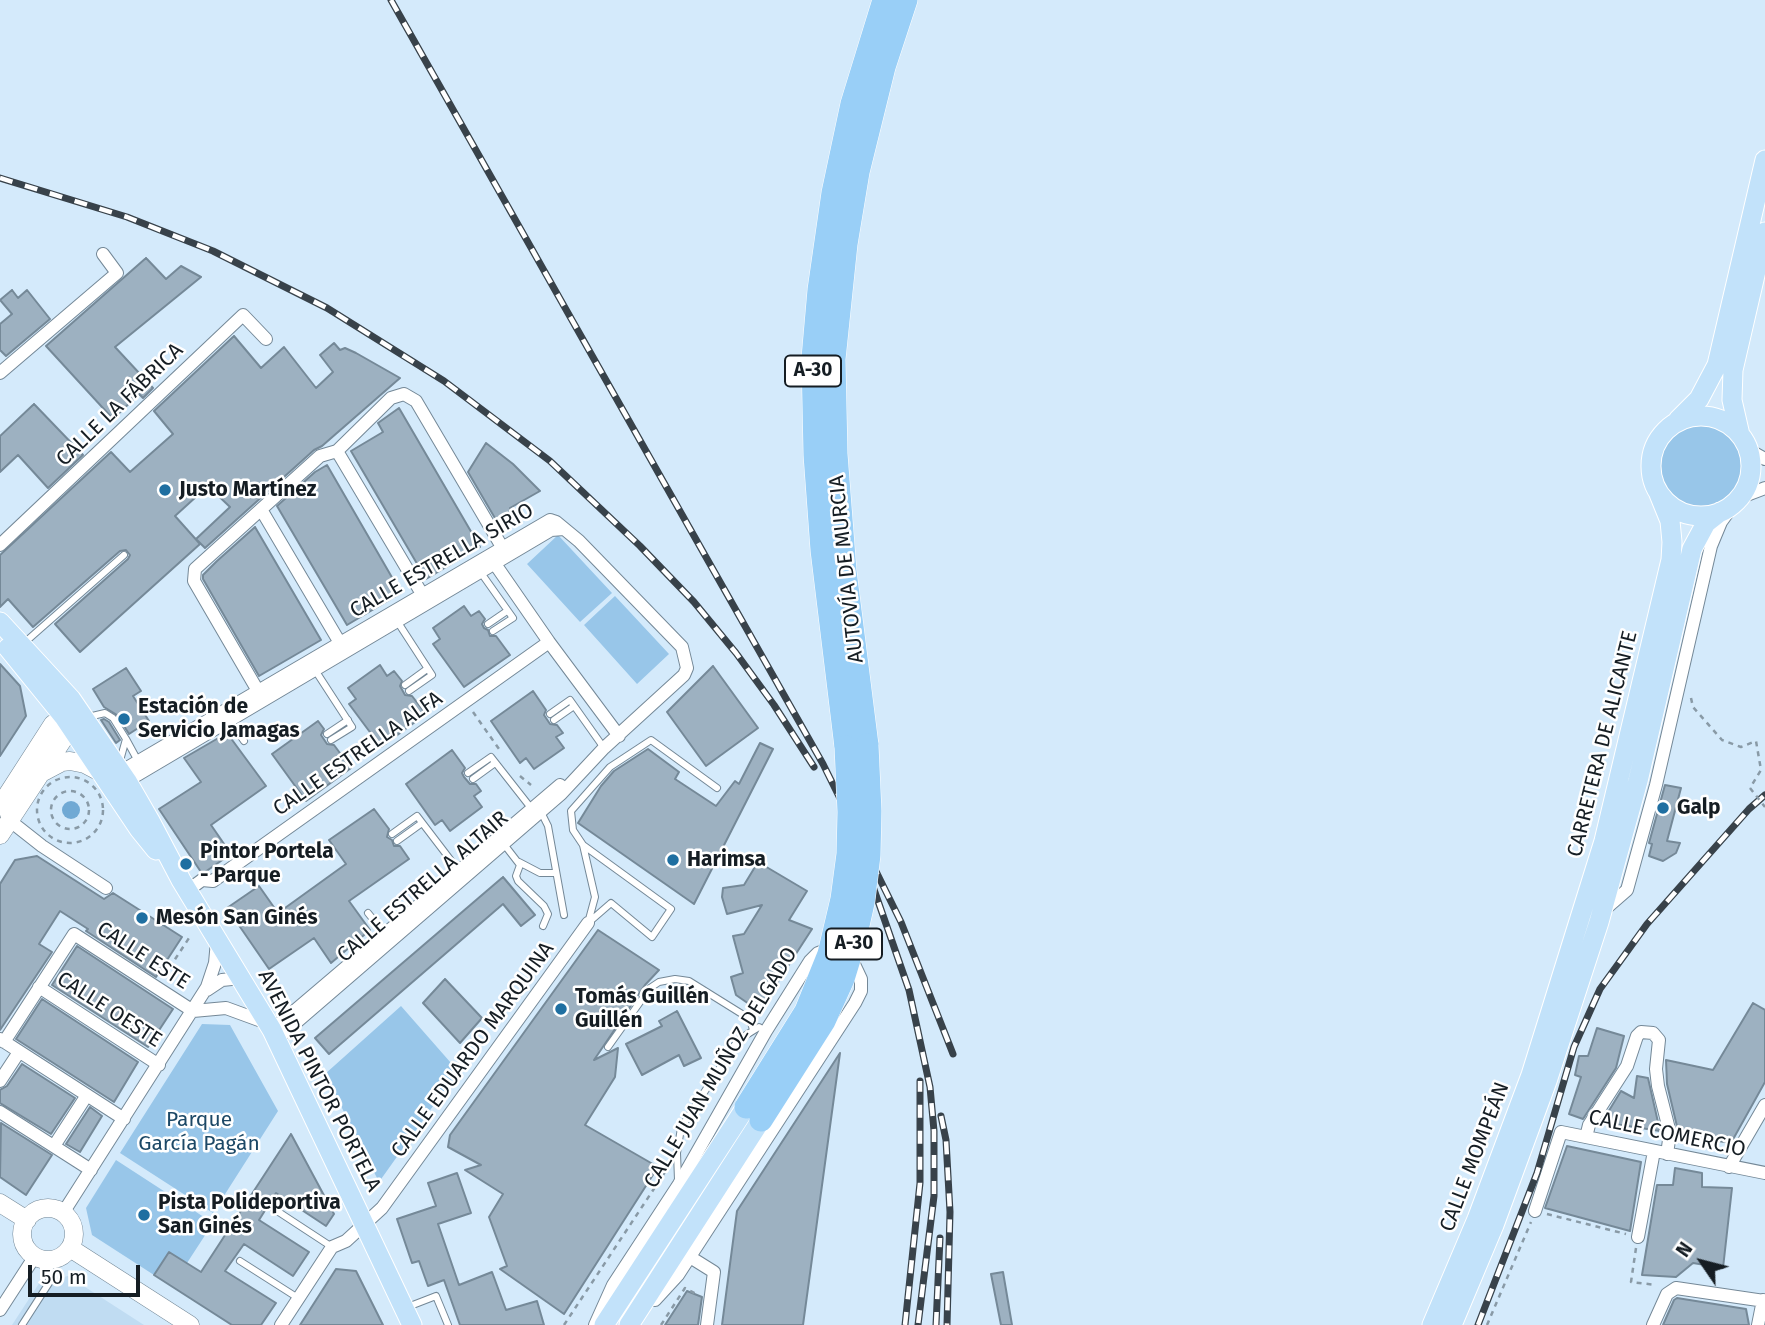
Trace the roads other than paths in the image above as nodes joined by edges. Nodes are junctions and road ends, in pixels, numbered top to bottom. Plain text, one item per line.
1 (884, 0) edge
2 (906, 0) edge
3 (1765, 160) edge
4 (1765, 232) edge
5 (103, 254) dead end
6 (266, 339) dead end
7 (0, 373) edge
8 (1671, 426) junction
9 (1742, 438) junction
10 (337, 452) junction
11 (1765, 459) edge
12 (1765, 488) edge
13 (1659, 494) junction
14 (1731, 505) junction
15 (262, 511) junction
16 (564, 529) junction
17 (0, 545) edge
18 (502, 547) junction
19 (124, 555) dead end
20 (495, 564) junction
21 (478, 568) junction
22 (422, 594) junction
23 (507, 611) junction
24 (394, 617) junction
25 (0, 622) edge
26 (488, 624) dead end
27 (493, 631) dead end
28 (0, 638) edge
29 (549, 642) junction
30 (340, 643) junction
31 (24, 648) junction
32 (312, 665) junction
33 (407, 688) dead end
34 (258, 691) junction
35 (227, 715) junction
36 (552, 717) dead end
37 (72, 719) junction
38 (619, 736) junction
39 (329, 737) dead end
40 (126, 739) junction
41 (244, 741) dead end
42 (604, 748) junction
43 (138, 761) junction
44 (116, 772) junction
45 (470, 776) dead end
46 (48, 777) junction
47 (716, 788) dead end
48 (536, 810) junction
49 (2, 814) edge
50 (422, 823) junction
51 (392, 834) dead end
52 (397, 841) dead end
53 (500, 841) junction
54 (583, 845) junction
55 (518, 861) junction
56 (556, 873) junction
57 (462, 874) junction
58 (184, 886) junction
59 (106, 888) dead end
60 (1601, 913) junction
61 (368, 914) dead end
62 (564, 915) dead end
63 (588, 923) junction
64 (543, 926) dead end
65 (217, 937) junction
66 (388, 938) junction
67 (245, 983) junction
68 (39, 987) junction
69 (196, 1005) junction
70 (1563, 1007) junction
71 (226, 1008) junction
72 (273, 1031) junction
73 (760, 1031) junction
74 (2, 1040) edge
75 (608, 1047) dead end
76 (19, 1052) junction
77 (159, 1065) junction
78 (0, 1081) edge
79 (87, 1095) junction
80 (1765, 1105) edge
81 (0, 1112) edge
82 (754, 1114) junction
83 (124, 1119) junction
84 (1586, 1137) junction
85 (54, 1146) junction
86 (1661, 1152) junction
87 (1729, 1167) junction
88 (91, 1170) junction
89 (1765, 1173) edge
90 (679, 1184) junction
91 (0, 1203) edge
92 (274, 1209) dead end
93 (1535, 1211) road end
94 (63, 1213) junction
95 (27, 1220) junction
96 (365, 1223) junction
97 (1638, 1237) road end
98 (332, 1247) junction
99 (70, 1248) junction
100 (690, 1256) junction
101 (41, 1258) junction
102 (240, 1261) dead end
103 (298, 1298) junction
104 (1764, 1301) edge
105 (2, 1302) edge
106 (408, 1317) edge
107 (22, 1325) edge
108 (190, 1325) edge
109 (281, 1325) edge
110 (448, 1325) edge
111 (595, 1325) edge
112 (604, 1325) edge
113 (629, 1325) edge
114 (635, 1325) edge
115 (707, 1325) edge
116 (1432, 1325) edge
117 (1452, 1325) edge
118 (1653, 1325) edge
119 (1758, 1325) edge

1 - 82 highway, AUTOVÍA DE MURCIA / A-30, bridge
2 - 82 highway, AUTOVÍA DE MURCIA / A-30, bridge
3 - 8 main road
4 - 9 main road
5 - 7 street
6 - 17 street, CALLE LA FÁBRICA
8 - 9 main road
8 - 13 main road
9 - 11 street
9 - 14 main road
10 - 15 street
10 - 18 street
10 - 22 street
12 - 14 street
13 - 14 main road
13 - 70 main road, CARRETERA DE ALICANTE
14 - 60 street
14 - 60 main road, CARRETERA DE ALICANTE
15 - 30 street
15 - 34 street
16 - 18 street, CALLE ESTRELLA SIRIO
16 - 20 street, CALLE ESTRELLA SIRIO
16 - 38 street, CALLE ESTRELLA ALTAIR
18 - 21 street, CALLE ESTRELLA SIRIO
19 - 31 lane
20 - 21 street, CALLE ESTRELLA SIRIO
20 - 29 street
21 - 22 street, CALLE ESTRELLA SIRIO
21 - 23 lane
21 - 24 street, CALLE ESTRELLA SIRIO
22 - 24 street, CALLE ESTRELLA SIRIO
23 - 26 lane
23 - 27 lane
24 - 30 street, CALLE ESTRELLA SIRIO
24 - 32 street, CALLE ESTRELLA SIRIO
24 - 33 lane
25 - 31 main road
28 - 37 main road
29 - 38 street
29 - 58 street, CALLE ESTRELLA ALFA
30 - 32 street, CALLE ESTRELLA SIRIO
31 - 37 main road
32 - 34 street, CALLE ESTRELLA SIRIO
32 - 35 street, CALLE ESTRELLA SIRIO
32 - 39 lane
34 - 35 street, CALLE ESTRELLA SIRIO
35 - 41 lane
35 - 43 street, CALLE ESTRELLA SIRIO
35 - 44 street, CALLE ESTRELLA SIRIO
36 - 42 lane
37 - 40 lane
37 - 44 main road
37 - 46 street
37 - 49 street
38 - 42 street, CALLE ESTRELLA ALTAIR
40 - 43 lane
40 - 44 lane
42 - 48 street, CALLE ESTRELLA ALTAIR
43 - 44 street, CALLE ESTRELLA SIRIO
44 - 46 street
44 - 58 main road, AVENIDA PINTOR PORTELA
44 - 58 main road, AVENIDA PINTOR PORTELA
45 - 48 lane
46 - 49 street
47 - 54 lane
48 - 53 street, CALLE ESTRELLA ALTAIR
48 - 56 lane
49 - 59 street
50 - 51 lane
50 - 52 lane
50 - 57 lane
53 - 55 lane
53 - 57 street, CALLE ESTRELLA ALTAIR
54 - 63 lane
54 - 63 lane
55 - 56 lane
55 - 64 lane
56 - 62 lane
57 - 66 street, CALLE ESTRELLA ALTAIR
58 - 65 main road, AVENIDA PINTOR PORTELA
60 - 70 main road, CARRETERA DE ALICANTE
61 - 66 lane
63 - 96 street, CALLE EDUARDO MARQUINA
65 - 67 main road, AVENIDA PINTOR PORTELA
65 - 69 street
66 - 72 street, CALLE ESTRELLA ALTAIR
67 - 69 street
67 - 71 street
67 - 72 main road, AVENIDA PINTOR PORTELA
68 - 69 street, CALLE ESTE
68 - 74 street, CALLE ESTE
68 - 77 street, CALLE OESTE
69 - 71 street
69 - 77 street
70 - 116 main road, CALLE MOMPEÁN
70 - 117 main road, CALLE MOMPEÁN
71 - 72 street
72 - 96 main road, AVENIDA PINTOR PORTELA
73 - 75 lane
73 - 90 street, CALLE JUAN MUÑOZ DELGADO
73 - 90 lane
73 - 100 street, CALLE JUAN MUÑOZ DELGADO
74 - 76 street
76 - 78 street
76 - 79 street
77 - 83 street
79 - 83 street
79 - 85 street
80 - 87 street
81 - 85 street
82 - 112 main road, CALLE JUAN MUÑOZ DELGADO
82 - 113 main road
83 - 88 street
84 - 86 street, CALLE COMERCIO
84 - 86 street
84 - 93 street, CALLE COMERCIO
85 - 88 street
86 - 87 street, CALLE COMERCIO
86 - 97 street
87 - 89 street, CALLE COMERCIO
88 - 94 street
90 - 111 street, CALLE JUAN MUÑOZ DELGADO
91 - 95 street
92 - 98 lane
94 - 95 street
94 - 99 street
95 - 101 street
96 - 98 street, CALLE EDUARDO MARQUINA
96 - 106 main road, AVENIDA PINTOR PORTELA
98 - 103 street, CALLE EDUARDO MARQUINA
99 - 101 street
99 - 108 street
100 - 114 street, CALLE JUAN MUÑOZ DELGADO
100 - 115 street
101 - 105 street
101 - 107 lane
102 - 103 lane
103 - 109 street, CALLE EDUARDO MARQUINA
104 - 118 street
104 - 119 street
106 - 110 lane, AVENIDA PINTOR PORTELA

